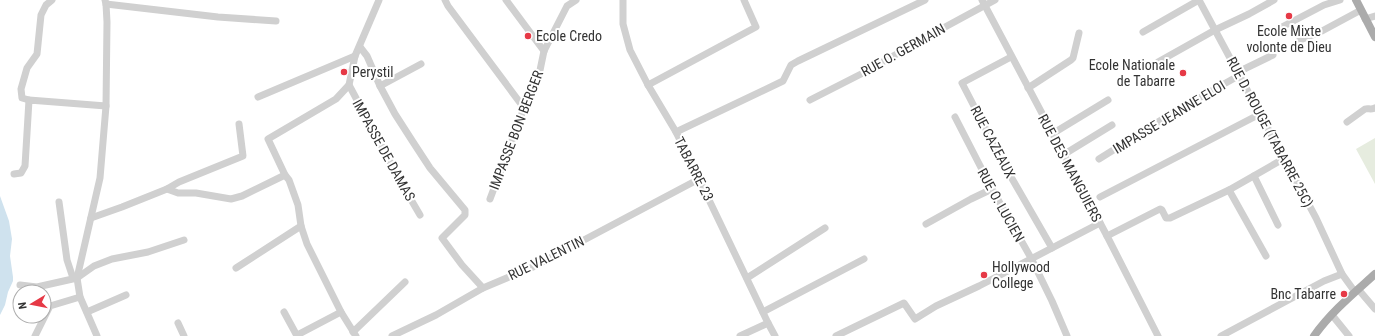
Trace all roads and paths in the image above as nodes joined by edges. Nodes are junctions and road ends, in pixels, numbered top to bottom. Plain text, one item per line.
1 (52, 0) edge
2 (379, 0) edge
3 (445, 0) edge
4 (506, 0) edge
5 (576, 0) edge
6 (623, 0) edge
7 (744, 0) edge
8 (925, 0) edge
9 (995, 0) edge
10 (1199, 0) edge
11 (1274, 0) edge
12 (1340, 0) edge
13 (1356, 0) edge
14 (105, 2) edge
15 (565, 3) edge
16 (983, 3) edge
17 (1361, 10) junction
18 (1375, 16) edge
19 (1365, 18) junction
20 (276, 21) dead end
21 (1280, 28) dead end
22 (1215, 30) junction
23 (1142, 32) dead end
24 (1079, 33) dead end
25 (1375, 37) edge
26 (1300, 40) dead end
27 (360, 47) junction
28 (544, 51) junction
29 (1273, 55) dead end
30 (355, 56) junction
31 (1011, 57) junction
32 (1158, 62) dead end
33 (421, 64) dead end
34 (1239, 74) junction
35 (349, 85) junction
36 (648, 85) junction
37 (380, 86) junction
38 (1028, 88) junction
39 (258, 97) dead end
40 (29, 100) junction
41 (810, 100) dead end
42 (1108, 100) dead end
43 (106, 106) junction
44 (524, 108) junction
45 (1375, 108) edge
46 (1260, 114) junction
47 (955, 118) dead end
48 (1347, 122) dead end
49 (239, 124) dead end
50 (1112, 125) dead end
51 (676, 132) junction
52 (1052, 134) junction
53 (1064, 155) junction
54 (1285, 158) junction
55 (1099, 159) dead end
56 (14, 174) dead end
57 (285, 175) junction
58 (1254, 176) junction
59 (699, 178) junction
60 (167, 189) junction
61 (992, 189) junction
62 (1229, 190) junction
63 (1100, 197) dead end
64 (490, 199) dead end
65 (59, 202) dead end
66 (420, 215) dead end
67 (91, 218) junction
68 (1100, 223) junction
69 (926, 224) dead end
70 (1278, 225) dead end
71 (301, 226) junction
72 (825, 228) dead end
73 (1107, 236) junction
74 (184, 240) dead end
75 (1052, 248) junction
76 (1266, 256) dead end
77 (1031, 258) junction
78 (864, 259) dead end
79 (236, 268) dead end
80 (1342, 274) junction
81 (1375, 274) edge
82 (75, 278) junction
83 (747, 278) junction
84 (405, 282) dead end
85 (50, 284) edge
86 (483, 288) junction
87 (1356, 291) junction
88 (126, 295) dead end
89 (80, 297) junction
90 (1375, 309) edge
91 (87, 312) junction
92 (284, 312) dead end
93 (341, 312) junction
94 (763, 312) junction
95 (1332, 315) junction
96 (178, 323) dead end
97 (768, 323) junction
98 (354, 334) edge
99 (35, 336) edge
100 (97, 336) edge
101 (184, 336) edge
102 (392, 336) edge
103 (740, 336) edge
104 (775, 336) edge
105 (836, 336) edge
106 (1067, 336) edge
107 (1158, 336) edge
108 (1221, 336) edge
109 (1314, 336) edge
110 (1349, 336) edge

1 - 40 street
2 - 27 street
3 - 44 street
4 - 28 street
5 - 15 street, IMPASSE BON BERGER
6 - 36 street, TABARRE 23
7 - 36 street
8 - 51 street
9 - 16 street, RUE O. GERMAIN
10 - 22 street, RUE D. ROUGE (TABARRE 25C)
10 - 23 street
11 - 22 street
12 - 21 street
13 - 17 main road
14 - 20 street
14 - 43 street
15 - 28 street, IMPASSE BON BERGER
16 - 31 street, RUE DES MANGUIERS
16 - 41 street, RUE O. GERMAIN
17 - 19 main road
17 - 26 street
18 - 19 street
19 - 25 main road
22 - 32 street
22 - 34 street, RUE D. ROUGE (TABARRE 25C)
24 - 38 street
27 - 30 street
27 - 37 street
28 - 44 street, IMPASSE BON BERGER
29 - 34 street, IMPASSE JEANNE ELOI
30 - 35 street
30 - 39 street
31 - 38 street, RUE DES MANGUIERS
31 - 75 street, RUE CAZEAUX
33 - 37 street, IMPASSE DE DAMAS
34 - 46 street, RUE D. ROUGE (TABARRE 25C)
34 - 55 street, IMPASSE JEANNE ELOI
35 - 57 street
35 - 66 street, IMPASSE DE DAMAS
36 - 51 street, TABARRE 23
37 - 86 street
38 - 52 street, RUE DES MANGUIERS
40 - 43 street
40 - 56 street
42 - 52 street
43 - 67 street
44 - 64 street, IMPASSE BON BERGER
45 - 48 street
46 - 54 street, RUE D. ROUGE (TABARRE 25C)
46 - 63 street
47 - 61 street, RUE O. LUCIEN
49 - 60 street
50 - 53 street
51 - 59 street, TABARRE 23
52 - 53 street, RUE DES MANGUIERS
53 - 68 street, RUE DES MANGUIERS
54 - 58 street
54 - 80 street, RUE D. ROUGE (TABARRE 25C)
57 - 60 street
57 - 71 street
58 - 62 street
58 - 70 street
59 - 83 street, TABARRE 23
59 - 86 street, RUE VALENTIN
60 - 67 street
61 - 69 street
61 - 77 street, RUE O. LUCIEN
62 - 73 street
62 - 76 street
65 - 82 street
67 - 82 street
68 - 73 street, RUE DES MANGUIERS
68 - 75 street
71 - 79 street
71 - 93 street
72 - 83 street
73 - 107 street, RUE DES MANGUIERS
74 - 82 street
75 - 77 street
77 - 105 street
77 - 106 street, RUE O. LUCIEN
78 - 94 street
80 - 87 street, RUE D. ROUGE (TABARRE 25C)
80 - 108 street
81 - 87 main road
82 - 85 street
82 - 89 street
83 - 94 street, TABARRE 23
84 - 98 street
86 - 102 street, RUE VALENTIN
87 - 90 street, RUE D. ROUGE (TABARRE 25C)
87 - 95 main road
88 - 91 street
89 - 91 street
89 - 99 street
91 - 100 street
92 - 93 street
93 - 98 street
94 - 97 street, TABARRE 23
95 - 109 main road
95 - 110 street
96 - 101 street
97 - 103 street
97 - 104 street, TABARRE 23

